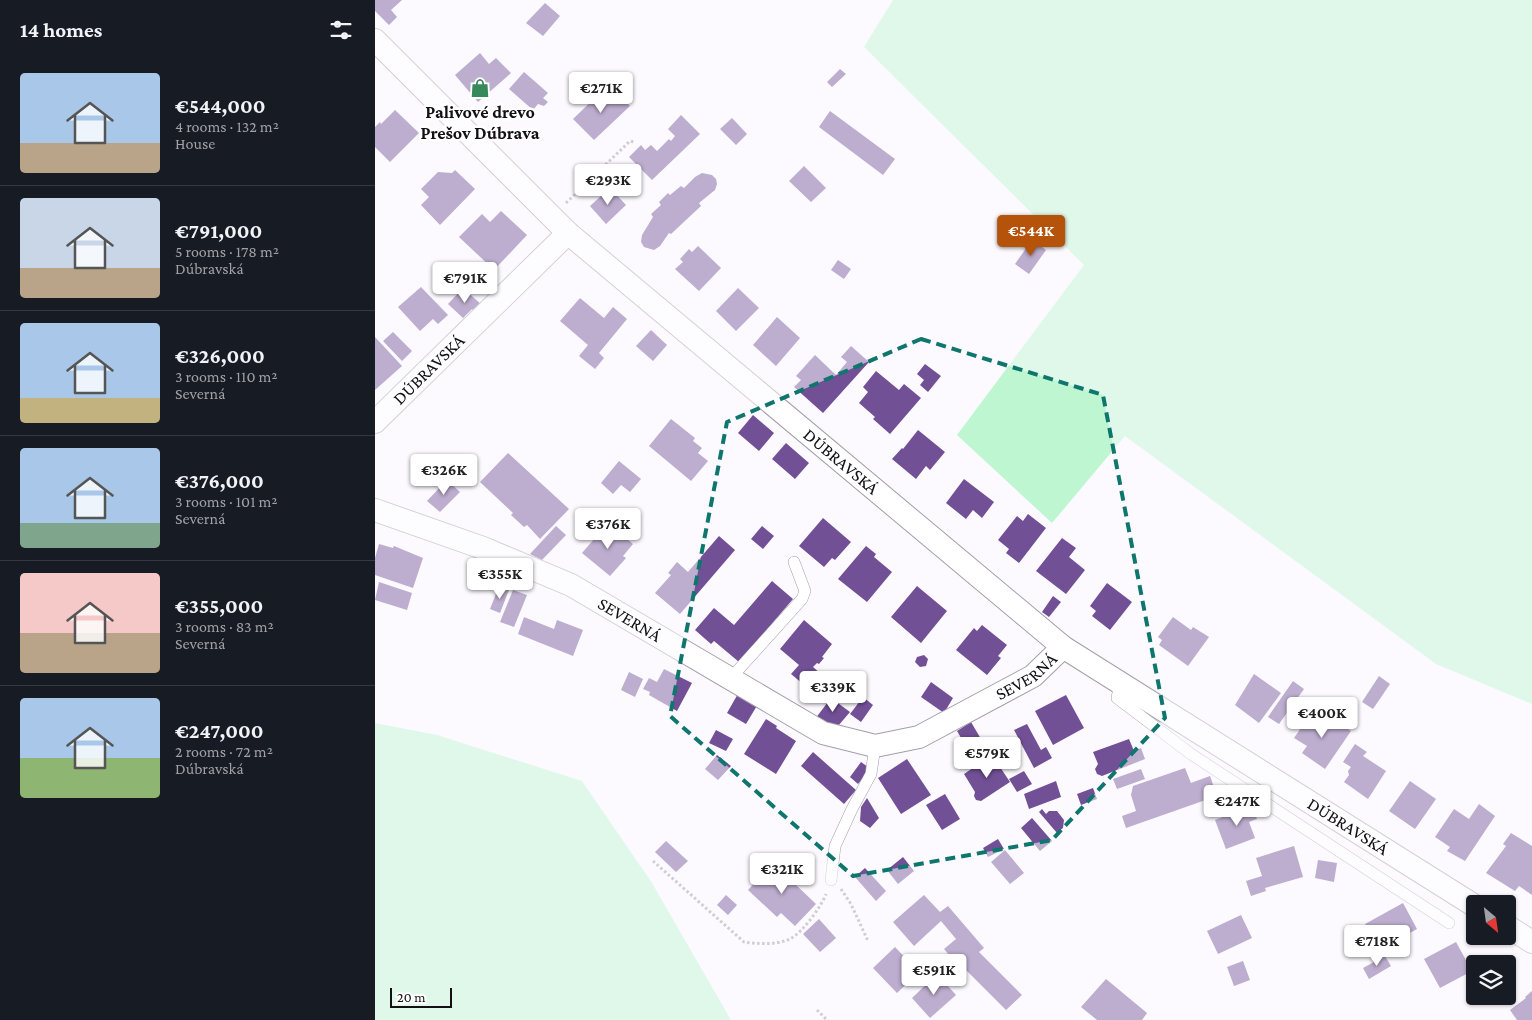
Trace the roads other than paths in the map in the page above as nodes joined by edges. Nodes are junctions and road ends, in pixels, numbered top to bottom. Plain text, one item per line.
1 (375, 40) edge
2 (568, 233) junction
3 (375, 422) edge
4 (375, 510) edge
5 (794, 562) dead end
6 (1063, 647) junction
7 (730, 679) junction
8 (1120, 683) junction
9 (875, 746) junction
10 (831, 880) road end
11 (1466, 900) edge
12 (1449, 923) dead end
13 (1516, 932) edge
14 (1532, 942) edge

1 - 2 street, DÚBRAVSKÁ
2 - 3 street, DÚBRAVSKÁ
2 - 6 street, DÚBRAVSKÁ
4 - 7 street, SEVERNÁ
5 - 7 lane
6 - 8 street, DÚBRAVSKÁ
6 - 9 street, SEVERNÁ
7 - 9 street, SEVERNÁ
8 - 11 street, DÚBRAVSKÁ
8 - 12 lane, DÚBRAVSKÁ
9 - 10 lane
13 - 14 street

